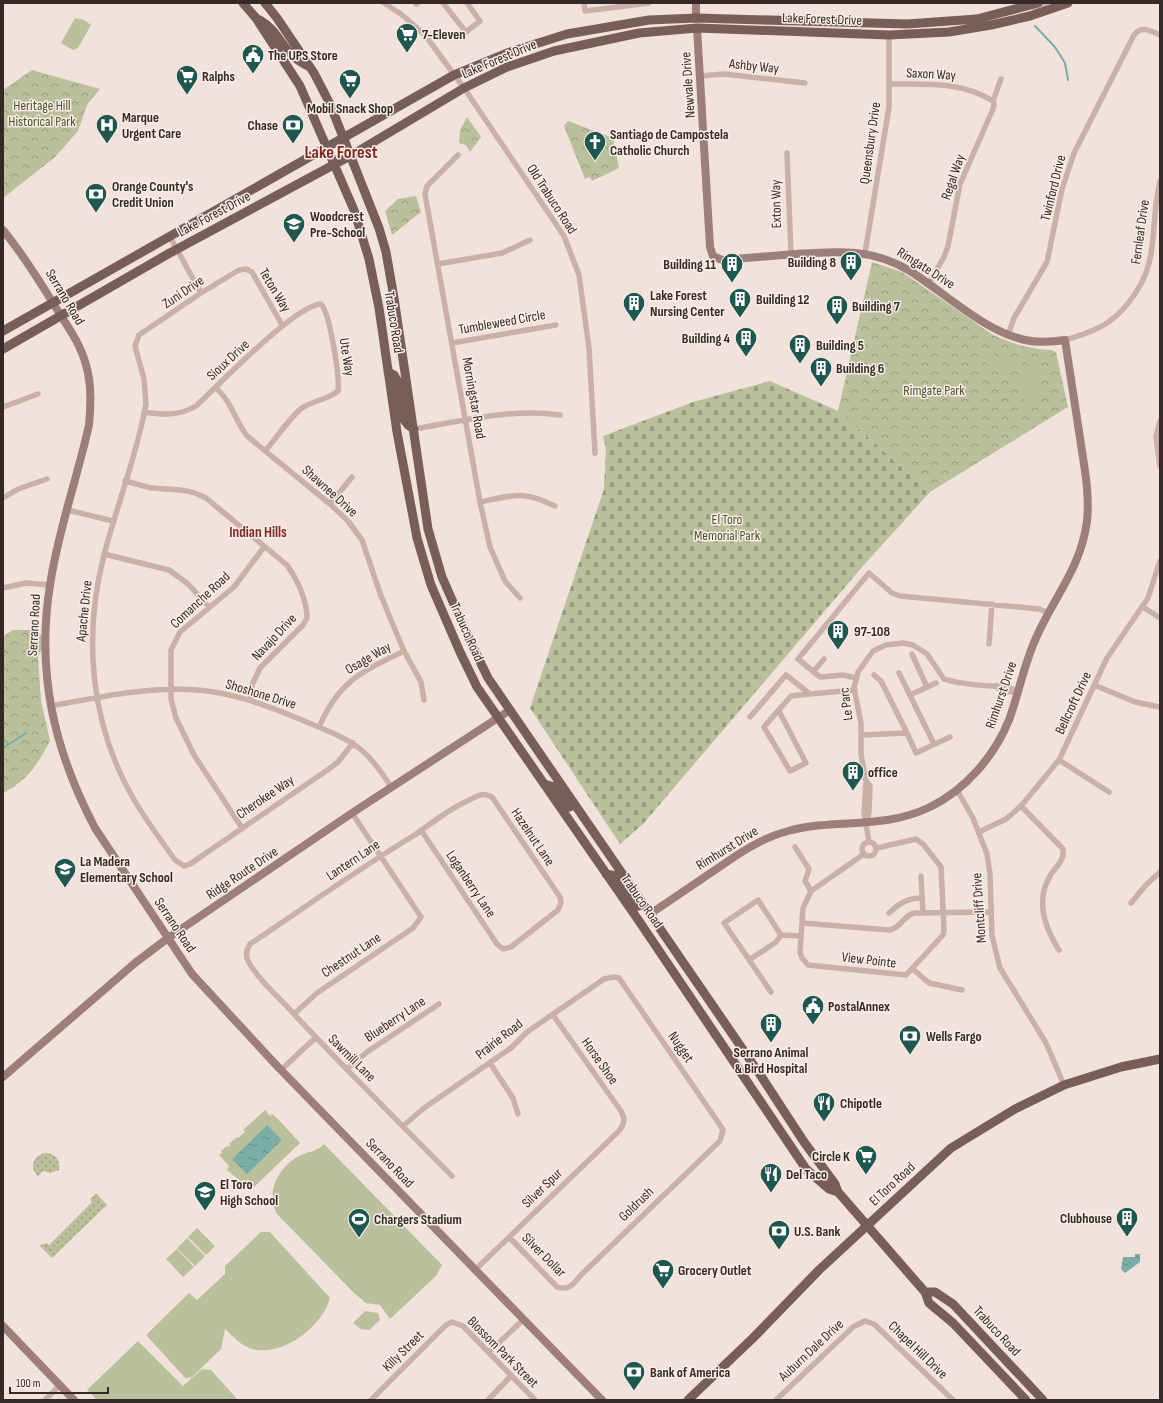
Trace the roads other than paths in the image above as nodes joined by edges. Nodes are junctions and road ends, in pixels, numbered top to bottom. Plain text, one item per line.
1 (243, 3) edge
2 (249, 3) edge
3 (384, 3) edge
4 (443, 3) edge
5 (467, 3) edge
6 (584, 3) edge
7 (649, 3) edge
8 (696, 3) edge
9 (1038, 3) edge
10 (1046, 3) edge
11 (1068, 3) edge
12 (267, 6) edge
13 (256, 18) junction
14 (696, 18) junction
15 (1005, 22) junction
16 (862, 23) junction
17 (907, 24) junction
18 (697, 28) junction
19 (889, 35) junction
20 (1160, 36) edge
21 (310, 67) junction
22 (454, 75) junction
23 (700, 76) junction
24 (1001, 79) dead end
25 (805, 84) dead end
26 (889, 84) junction
27 (464, 88) junction
28 (993, 101) junction
29 (343, 137) junction
30 (327, 146) junction
31 (787, 154) dead end
32 (458, 155) dead end
33 (350, 156) junction
34 (335, 164) junction
35 (1160, 181) edge
36 (3, 230) edge
37 (1153, 233) junction
38 (1160, 234) edge
39 (170, 237) junction
40 (530, 240) dead end
41 (177, 249) junction
42 (865, 253) junction
43 (791, 255) junction
44 (715, 258) joint
45 (438, 264) junction
46 (246, 269) joint
47 (929, 283) junction
48 (201, 293) junction
49 (53, 303) junction
50 (321, 304) joint
51 (62, 316) junction
52 (282, 325) junction
53 (556, 325) dead end
54 (3, 331) edge
55 (1008, 335) junction
56 (136, 340) joint
57 (1065, 340) junction
58 (452, 342) junction
59 (3, 350) edge
60 (388, 372) junction
61 (216, 388) junction
62 (38, 394) dead end
63 (3, 407) edge
64 (144, 412) junction
65 (560, 415) dead end
66 (465, 420) junction
67 (1160, 421) edge
68 (414, 429) junction
69 (265, 451) junction
70 (595, 453) dead end
71 (1160, 466) edge
72 (352, 478) dead end
73 (47, 479) dead end
74 (125, 481) junction
75 (3, 498) edge
76 (480, 502) junction
77 (330, 504) junction
78 (555, 506) dead end
79 (68, 510) junction
80 (113, 522) junction
81 (264, 547) junction
82 (104, 554) junction
83 (1160, 561) edge
84 (50, 585) junction
85 (3, 588) edge
86 (520, 598) dead end
87 (992, 604) junction
88 (209, 607) junction
89 (1143, 607) junction
90 (1049, 613) junction
91 (1160, 618) edge
92 (989, 644) dead end
93 (404, 651) junction
94 (912, 654) dead end
95 (824, 659) dead end
96 (813, 672) junction
97 (899, 673) dead end
98 (874, 675) dead end
99 (856, 678) junction
100 (936, 683) dead end
101 (1094, 685) junction
102 (927, 687) junction
103 (171, 690) junction
104 (855, 690) junction
105 (1017, 692) junction
106 (810, 694) junction
107 (910, 695) junction
108 (96, 698) junction
109 (250, 700) junction
110 (424, 700) dead end
111 (51, 706) junction
112 (1160, 706) edge
113 (510, 710) junction
114 (779, 711) junction
115 (750, 716) dead end
116 (498, 718) junction
117 (318, 727) junction
118 (907, 733) junction
119 (861, 735) junction
120 (950, 737) dead end
121 (353, 743) junction
122 (934, 744) junction
123 (1059, 760) junction
124 (544, 784) junction
125 (391, 787) junction
126 (957, 790) junction
127 (1109, 792) dead end
128 (478, 796) joint
129 (1021, 806) junction
130 (352, 813) junction
131 (584, 816) junction
132 (866, 823) junction
133 (242, 828) junction
134 (421, 830) junction
135 (979, 832) junction
136 (869, 842) junction
137 (795, 846) dead end
138 (877, 848) junction
139 (864, 854) junction
140 (381, 856) junction
141 (184, 866) joint
142 (1160, 872) edge
143 (606, 874) junction
144 (921, 876) dead end
145 (811, 891) junction
146 (922, 898) junction
147 (1131, 903) dead end
148 (944, 912) junction
149 (991, 912) junction
150 (889, 913) dead end
151 (923, 913) junction
152 (650, 914) junction
153 (802, 923) junction
154 (781, 935) junction
155 (801, 936) junction
156 (168, 938) junction
157 (503, 949) joint
158 (246, 950) joint
159 (1059, 950) dead end
160 (662, 954) junction
161 (749, 960) junction
162 (913, 969) junction
163 (614, 977) joint
164 (962, 990) dead end
165 (771, 992) dead end
166 (439, 1004) dead end
167 (294, 1014) junction
168 (553, 1015) junction
169 (710, 1025) junction
170 (315, 1038) junction
171 (1160, 1059) edge
172 (490, 1063) junction
173 (347, 1069) junction
174 (282, 1070) junction
175 (759, 1073) junction
176 (3, 1077) edge
177 (1064, 1086) junction
178 (518, 1114) dead end
179 (624, 1123) joint
180 (403, 1126) junction
181 (722, 1134) joint
182 (452, 1176) dead end
183 (838, 1192) junction
184 (868, 1226) junction
185 (509, 1237) junction
186 (475, 1270) junction
187 (563, 1289) joint
188 (925, 1292) junction
189 (524, 1319) junction
190 (865, 1321) joint
191 (454, 1322) joint
192 (3, 1326) edge
193 (489, 1352) junction
194 (511, 1376) junction
195 (60, 1385) junction
196 (45, 1400) edge
197 (74, 1400) edge
198 (371, 1400) edge
199 (488, 1400) edge
200 (535, 1400) edge
201 (602, 1400) edge
202 (688, 1400) edge
203 (776, 1400) edge
204 (953, 1400) edge
205 (1026, 1400) edge
206 (1043, 1400) edge

1 - 13 main road, Trabuco Road
2 - 12 main road
3 - 22 street, Old Trabuco Road
4 - 5 street
6 - 7 street
8 - 14 street
9 - 17 main road, Lake Forest Drive
10 - 15 street
11 - 15 main road, Lake Forest Drive
12 - 21 main road, Trabuco Road
13 - 21 main road
13 - 30 main road, Trabuco Road
14 - 16 main road, Lake Forest Drive
14 - 18 street
14 - 22 main road, Lake Forest Drive
15 - 19 main road, Lake Forest Drive
16 - 17 main road, Lake Forest Drive
16 - 19 main road
17 - 19 main road
18 - 19 main road, Lake Forest Drive
18 - 23 street, Newvale Drive
18 - 27 main road, Lake Forest Drive
19 - 26 street, Queensbury Drive
20 - 55 street, Twinford Drive
21 - 29 main road, Trabuco Road
22 - 27 street, Old Trabuco Road
22 - 29 main road, Lake Forest Drive
23 - 25 street, Ashby Way
23 - 44 street, Newvale Drive
24 - 28 street, Regal Way
26 - 28 street, Saxon Way
26 - 42 street, Queensbury Drive
27 - 33 main road, Lake Forest Drive
27 - 70 street, Old Trabuco Road
28 - 47 street, Regal Way
29 - 30 main road, Lake Forest Drive
29 - 33 main road, Trabuco Road
30 - 34 main road, Trabuco Road
30 - 39 main road, Lake Forest Drive
31 - 43 street, Exton Way
32 - 45 street, Morningstar Road
33 - 34 main road, Lake Forest Drive
33 - 68 main road, Trabuco Road
34 - 41 main road, Lake Forest Drive
34 - 60 main road, Trabuco Road
35 - 37 street, Fernleaf Drive
36 - 49 street, Serrano Road
37 - 38 street
37 - 57 street, Fernleaf Drive
39 - 41 street
39 - 49 main road, Lake Forest Drive
40 - 45 street
41 - 48 street
41 - 51 main road, Lake Forest Drive
42 - 43 street, Rimgate Drive
42 - 47 street, Rimgate Drive
43 - 44 street, Rimgate Drive
45 - 58 street, Morningstar Road
46 - 48 street, Zuni Drive
46 - 52 street, Teton Way
47 - 55 street, Rimgate Drive
48 - 56 street, Zuni Drive
49 - 51 street, Serrano Road
49 - 54 main road, Lake Forest Drive
50 - 52 street, Sioux Drive
50 - 69 street, Ute Way
51 - 59 main road, Lake Forest Drive
51 - 79 street, Serrano Road
52 - 61 street, Sioux Drive
53 - 58 street, Tumbleweed Circle
55 - 57 street, Rimgate Drive
56 - 64 street, Apache Drive
57 - 90 street, Rimhurst Drive
58 - 66 street, Morningstar Road
60 - 68 main road
60 - 116 main road, Trabuco Road
61 - 64 street, Sioux Drive
61 - 69 street, Shawnee Drive
62 - 63 street
64 - 74 street, Apache Drive
65 - 66 street
66 - 68 street
66 - 76 street, Morningstar Road
67 - 71 street
68 - 113 main road, Trabuco Road
69 - 77 street, Shawnee Drive
72 - 77 street
73 - 75 street
74 - 80 street, Apache Drive
74 - 81 street, Navajo Drive
76 - 78 street
76 - 86 street, Morningstar Road
77 - 93 street, Shawnee Drive
79 - 80 street
79 - 84 street, Serrano Road
80 - 82 street, Apache Drive
81 - 88 street, Comanche Road
81 - 109 street, Navajo Drive
82 - 88 street
82 - 108 street, Apache Drive
83 - 89 street, Bellcroft Drive
84 - 85 street
84 - 111 street, Serrano Road
87 - 90 street
87 - 92 street
87 - 96 street
88 - 103 street, Comanche Road
89 - 91 street
89 - 101 street, Bellcroft Drive
90 - 105 street, Rimhurst Drive
93 - 110 street, Shawnee Drive
93 - 117 street, Osage Way
94 - 102 street
95 - 96 street
96 - 99 street
97 - 107 street
98 - 118 street
99 - 104 street, Le Parc
99 - 105 street, Le Parc
100 - 102 street
101 - 112 street
101 - 123 street, Bellcroft Drive
102 - 107 street
103 - 108 street, Shoshone Drive
103 - 109 street, Shoshone Drive
103 - 133 street, Comanche Road
104 - 106 street
104 - 119 street, Le Parc
105 - 126 street, Rimhurst Drive
106 - 114 street
106 - 115 street
107 - 122 street
108 - 111 street, Shoshone Drive
108 - 141 street, Apache Drive
109 - 117 street, Shoshone Drive
111 - 156 street, Serrano Road
113 - 116 street, Ridge Route Drive
113 - 131 main road, Trabuco Road
114 - 114 street
116 - 124 main road, Trabuco Road
116 - 125 street, Ridge Route Drive
117 - 121 street, Shoshone Drive
118 - 119 street
118 - 122 street
119 - 132 street, Le Parc
120 - 122 street
121 - 125 street, Shoshone Drive
121 - 133 street, Cherokee Way
123 - 127 street
123 - 129 street, Bellcroft Drive
124 - 131 main road
124 - 143 main road, Trabuco Road
125 - 130 street, Ridge Route Drive
126 - 132 street, Rimhurst Drive
126 - 135 street, Montcliff Drive
128 - 134 street, Lantern Lane
128 - 157 street, Hazelnut Lane
129 - 135 street, Bellcroft Drive
129 - 159 street
130 - 140 street
130 - 156 street, Ridge Route Drive
131 - 152 main road, Trabuco Road
132 - 136 street, Le Parc
132 - 152 street, Rimhurst Drive
133 - 141 street, Cherokee Way
134 - 140 street, Lantern Lane
134 - 157 street, Loganberry Lane
135 - 149 street, Montcliff Drive
136 - 138 street
136 - 139 street
137 - 145 street
138 - 139 street
138 - 148 street, View Pointe
139 - 145 street
140 - 158 street, Lantern Lane
140 - 167 street, Chestnut Lane
142 - 147 street
143 - 152 main road
143 - 160 main road, Trabuco Road
144 - 146 street
145 - 153 street
146 - 150 street
146 - 151 street
148 - 149 street
148 - 151 street
148 - 162 street, View Pointe
149 - 177 street, Montcliff Drive
151 - 153 street
152 - 160 main road
152 - 175 main road, Trabuco Road
153 - 155 street
154 - 155 street
154 - 161 street
154 - 161 street
155 - 162 street, View Pointe
156 - 174 street, Serrano Road
156 - 176 street, Ridge Route Drive
158 - 167 street, Sawmill Lane
160 - 169 main road, Trabuco Road
161 - 165 street
162 - 164 street
163 - 168 street, Prairie Road
163 - 181 street, Nugget
166 - 173 street, Blueberry Lane
167 - 170 street, Sawmill Lane
168 - 172 street, Prairie Road
168 - 179 street, Horse Shoe
169 - 175 main road
169 - 183 main road, Trabuco Road
170 - 173 street, Sawmill Lane
170 - 174 street
171 - 177 main road, El Toro Road
172 - 178 street
172 - 180 street, Prairie Road
173 - 180 street, Sawmill Lane
174 - 186 street, Serrano Road
175 - 183 main road, Trabuco Road
177 - 184 main road, El Toro Road
179 - 185 street, Silver Spur
180 - 182 street, Sawmill Lane
181 - 187 street, Goldrush
183 - 184 main road, Trabuco Road
184 - 188 main road, Trabuco Road
184 - 202 main road, El Toro Road
185 - 186 street, Silver Spur
185 - 187 street, Silver Dollar
186 - 189 street, Serrano Road
188 - 205 main road, Trabuco Road
188 - 206 main road, Trabuco Road
189 - 193 street
189 - 201 street, Serrano Road
190 - 203 street, Auburn Dale Drive
190 - 204 street, Chapel Hill Drive
191 - 193 street, Blossom Park Street
191 - 198 street, Killy Street
192 - 195 street
193 - 194 street, Blossom Park Street
194 - 199 street
194 - 200 street, Blossom Park Street
195 - 196 street
195 - 197 street

